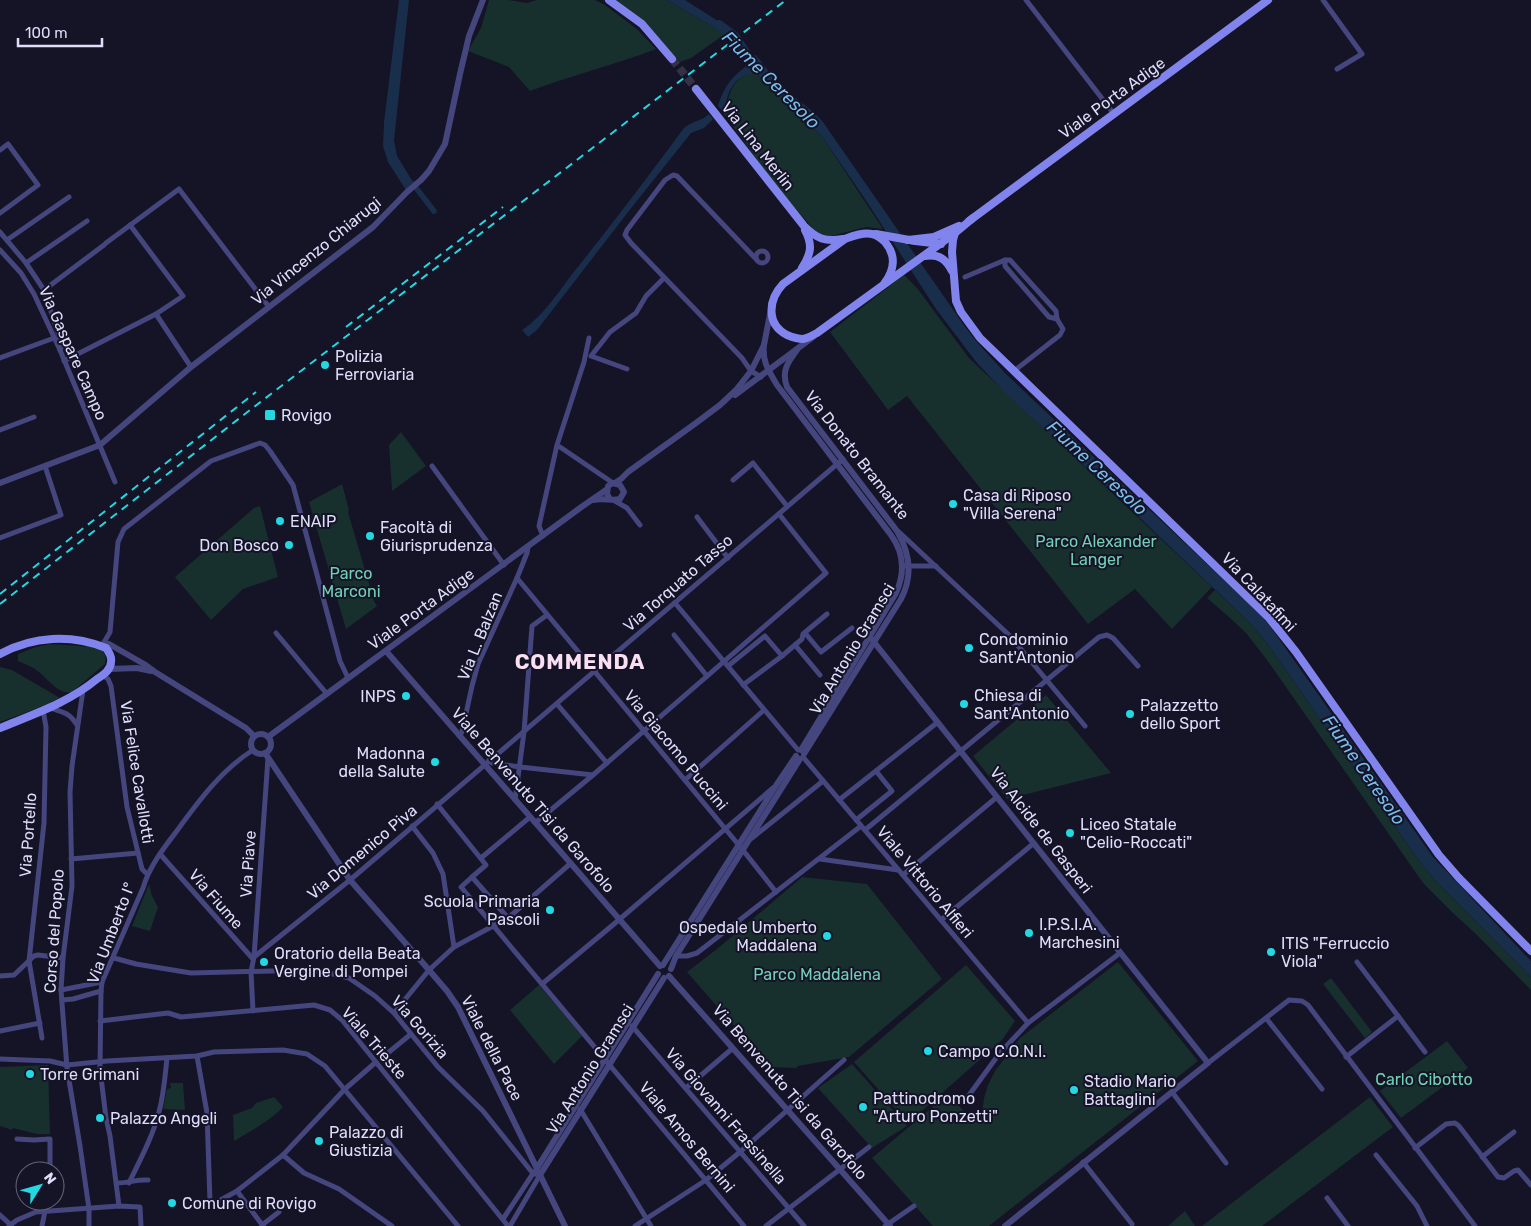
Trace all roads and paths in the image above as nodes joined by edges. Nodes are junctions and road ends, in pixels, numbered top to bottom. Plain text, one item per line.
1 (483, 0) edge
2 (609, 0) edge
3 (1026, 0) edge
4 (1268, 0) edge
5 (1322, 0) edge
6 (672, 58) tunnel mouth
7 (1337, 69) dead end
8 (696, 89) tunnel mouth
9 (1114, 114) junction
10 (0, 150) edge
11 (69, 197) dead end
12 (0, 213) edge
13 (973, 218) junction
14 (798, 220) junction
15 (87, 221) dead end
16 (130, 225) junction
17 (0, 232) edge
18 (956, 233) junction
19 (876, 234) junction
20 (845, 239) junction
21 (7, 240) junction
22 (908, 240) junction
23 (940, 244) junction
24 (747, 248) junction
25 (0, 250) edge
26 (760, 251) junction
27 (952, 252) junction
28 (925, 256) junction
29 (757, 260) junction
30 (1008, 260) junction
31 (26, 263) junction
32 (800, 271) junction
33 (953, 272) junction
34 (965, 277) dead end
35 (664, 278) junction
36 (884, 284) junction
37 (44, 290) junction
38 (268, 307) junction
39 (771, 310) junction
40 (156, 314) junction
41 (1057, 319) junction
42 (818, 333) junction
43 (54, 338) junction
44 (589, 338) dead end
45 (764, 345) junction
46 (60, 350) junction
47 (797, 350) junction
48 (758, 357) junction
49 (0, 358) edge
50 (742, 358) junction
51 (64, 361) junction
52 (191, 367) junction
53 (627, 370) dead end
54 (751, 371) junction
55 (769, 371) junction
56 (1014, 371) junction
57 (760, 377) junction
58 (777, 385) junction
59 (720, 405) junction
60 (34, 416) dead end
61 (0, 430) edge
62 (100, 445) junction
63 (560, 447) dead end
64 (840, 462) junction
65 (45, 466) junction
66 (432, 466) dead end
67 (632, 470) junction
68 (604, 478) junction
69 (733, 480) dead end
70 (115, 482) dead end
71 (0, 483) edge
72 (614, 483) junction
73 (607, 489) junction
74 (623, 492) junction
75 (612, 500) junction
76 (590, 501) junction
77 (788, 506) junction
78 (627, 508) junction
79 (779, 514) junction
80 (696, 517) dead end
81 (640, 525) dead end
82 (895, 528) junction
83 (891, 535) joint
84 (543, 536) junction
85 (0, 538) edge
86 (528, 547) junction
87 (728, 558) junction
88 (504, 565) junction
89 (906, 566) junction
90 (936, 566) junction
91 (517, 578) junction
92 (675, 603) junction
93 (827, 614) dead end
94 (547, 615) junction
95 (852, 628) dead end
96 (276, 633) dead end
97 (805, 633) junction
98 (674, 635) dead end
99 (872, 639) junction
100 (101, 644) junction
101 (795, 645) junction
102 (386, 651) junction
103 (1, 653) edge
104 (782, 656) junction
105 (724, 661) junction
106 (728, 666) junction
107 (1138, 666) dead end
108 (108, 669) junction
109 (155, 672) junction
110 (594, 672) junction
111 (102, 675) junction
112 (820, 675) dead end
113 (707, 676) junction
114 (348, 678) junction
115 (1046, 679) junction
116 (743, 685) junction
117 (83, 690) junction
118 (327, 694) junction
119 (557, 704) junction
120 (46, 709) junction
121 (764, 710) junction
122 (938, 722) junction
123 (78, 726) junction
124 (1085, 726) dead end
125 (0, 728) edge
126 (644, 731) junction
127 (524, 732) junction
128 (459, 735) junction
129 (254, 736) junction
130 (268, 737) junction
131 (253, 750) junction
132 (961, 751) junction
133 (800, 754) junction
134 (266, 755) junction
135 (487, 762) junction
136 (607, 763) junction
137 (520, 768) junction
138 (876, 771) junction
139 (593, 775) junction
140 (685, 780) junction
141 (823, 781) junction
142 (777, 784) junction
143 (997, 797) junction
144 (516, 800) junction
145 (839, 800) junction
146 (437, 804) junction
147 (530, 817) junction
148 (856, 820) junction
149 (535, 823) junction
150 (412, 826) junction
151 (725, 828) junction
152 (863, 828) junction
153 (1034, 843) junction
154 (742, 845) junction
155 (138, 853) junction
156 (160, 854) junction
157 (481, 858) junction
158 (71, 859) junction
159 (820, 859) junction
160 (570, 863) junction
161 (898, 870) junction
162 (147, 874) junction
163 (903, 875) junction
164 (472, 877) junction
165 (350, 880) junction
166 (776, 892) junction
167 (508, 918) junction
168 (620, 919) junction
169 (941, 920) junction
170 (494, 926) junction
171 (454, 947) junction
172 (1531, 950) edge
173 (1120, 953) junction
174 (676, 956) junction
175 (63, 958) junction
176 (114, 958) junction
177 (254, 958) junction
178 (29, 961) junction
179 (1357, 962) dead end
180 (662, 966) junction
181 (671, 969) junction
182 (429, 970) junction
183 (251, 972) junction
184 (0, 976) edge
185 (664, 976) junction
186 (102, 982) junction
187 (542, 984) junction
188 (62, 990) junction
189 (101, 991) junction
190 (62, 1000) junction
191 (253, 1011) junction
192 (394, 1014) junction
193 (1398, 1016) junction
194 (1266, 1018) junction
195 (100, 1021) junction
196 (40, 1022) junction
197 (1028, 1023) junction
198 (631, 1025) junction
199 (0, 1031) edge
200 (410, 1034) junction
201 (42, 1038) dead end
202 (733, 1048) junction
203 (1425, 1052) dead end
204 (197, 1056) junction
205 (1346, 1057) junction
206 (167, 1058) junction
207 (383, 1058) dead end
208 (0, 1059) edge
209 (844, 1060) dead end
210 (100, 1062) junction
211 (376, 1062) junction
212 (607, 1062) junction
213 (1208, 1063) junction
214 (67, 1065) junction
215 (686, 1088) junction
216 (345, 1089) junction
217 (1322, 1089) dead end
218 (1172, 1092) junction
219 (964, 1102) dead end
220 (578, 1108) junction
221 (788, 1110) junction
222 (1514, 1132) dead end
223 (18, 1139) dead end
224 (869, 1147) dead end
225 (1416, 1148) junction
226 (740, 1152) junction
227 (283, 1155) junction
228 (1376, 1155) dead end
229 (1482, 1157) junction
230 (50, 1161) edge
231 (1083, 1162) junction
232 (1226, 1163) dead end
233 (840, 1170) junction
234 (536, 1172) junction
235 (148, 1180) dead end
236 (706, 1180) junction
237 (117, 1183) junction
238 (130, 1183) junction
239 (1531, 1186) edge
240 (236, 1191) junction
241 (1327, 1198) dead end
242 (119, 1206) junction
243 (914, 1206) dead end
244 (88, 1209) junction
245 (789, 1209) junction
246 (65, 1210) edge
247 (45, 1211) joint
248 (279, 1212) dead end
249 (0, 1215) edge
250 (503, 1219) junction
251 (647, 1219) junction
252 (1132, 1224) dead end
253 (10, 1225) edge
254 (262, 1225) edge
255 (888, 1225) edge
256 (42, 1226) edge
257 (90, 1226) edge
258 (141, 1226) edge
259 (392, 1226) edge
260 (458, 1226) edge
261 (509, 1226) edge
262 (565, 1226) edge
263 (635, 1226) edge
264 (651, 1226) edge
265 (744, 1226) edge
266 (766, 1226) edge
267 (804, 1226) edge
268 (1005, 1226) edge
269 (1348, 1226) edge
270 (1427, 1226) edge
271 (1475, 1226) edge

1 - 38 street, Via Vincenzo Chiarugi
2 - 6 main road
3 - 9 street
4 - 9 main road, Viale Porta Adige
5 - 7 street
8 - 14 main road, Via Lina Merlin
9 - 13 main road, Viale Porta Adige
10 - 12 street
11 - 21 street
13 - 18 main road, Viale Porta Adige
13 - 22 main road, Viale Porta Adige
14 - 20 main road, Via Lina Merlin
14 - 32 main road, Via Lina Merlin
15 - 31 street
16 - 37 street
16 - 38 street
16 - 40 street
17 - 21 street
18 - 23 main road, Viale Porta Adige
18 - 27 main road, Via Calatafimi
19 - 20 main road, Viale Porta Adige
19 - 22 main road, Viale Porta Adige
19 - 36 main road
20 - 32 main road, Viale Porta Adige
21 - 31 street
22 - 23 main road, Viale Porta Adige
23 - 27 main road
23 - 28 main road, Viale Porta Adige
24 - 26 street
24 - 29 street
24 - 35 street
25 - 43 street, Via Gaspare Campo
26 - 29 street
26 - 29 street
27 - 33 main road, Via Calatafimi
28 - 33 main road
28 - 36 main road, Viale Porta Adige
30 - 34 street
30 - 41 street
30 - 41 street
31 - 37 street
32 - 39 main road, Viale Porta Adige
33 - 56 main road, Via Calatafimi
35 - 50 street
35 - 53 street
36 - 42 main road, Viale Porta Adige
37 - 46 street
38 - 52 street, Via Vincenzo Chiarugi
39 - 42 main road, Viale Porta Adige
39 - 45 street, Viale Porta Adige
40 - 51 street
40 - 52 street
41 - 56 street
42 - 47 street, Viale Porta Adige
43 - 46 street, Via Gaspare Campo
43 - 49 street
44 - 84 street
45 - 48 street, Viale Porta Adige
45 - 55 street, Via Donato Bramante
46 - 51 street, Via Gaspare Campo
47 - 55 street, Viale Porta Adige
47 - 64 street, Via Donato Bramante
48 - 50 street
48 - 54 street, Viale Porta Adige
50 - 54 street
51 - 62 street, Via Gaspare Campo
52 - 62 street, Via Vincenzo Chiarugi
54 - 57 street
54 - 59 street, Viale Porta Adige
55 - 57 street, Viale Porta Adige
55 - 58 street, Via Donato Bramante
56 - 172 main road, Via Calatafimi
57 - 58 street
57 - 59 street, Viale Porta Adige
58 - 64 street, Via Donato Bramante
59 - 67 street, Viale Porta Adige
60 - 61 street
62 - 65 street, Via Vincenzo Chiarugi
62 - 70 street, Via Gaspare Campo
63 - 68 street
64 - 77 street, Via Torquato Tasso
64 - 82 street, Via Donato Bramante
64 - 83 street, Via Donato Bramante
65 - 71 street, Via Vincenzo Chiarugi
65 - 85 street
66 - 88 street
67 - 72 street, Viale Porta Adige
67 - 74 street, Viale Porta Adige
68 - 72 street
68 - 73 street
69 - 77 street
72 - 73 street, Viale Porta Adige
72 - 74 street
73 - 75 street
73 - 76 street, Viale Porta Adige
74 - 75 street
74 - 78 street
75 - 76 street
75 - 78 street
76 - 84 street, Viale Porta Adige
77 - 79 street, Via Torquato Tasso
78 - 81 street
79 - 87 street, Via Torquato Tasso
79 - 105 street
80 - 87 street
82 - 89 street, Via Antonio Gramsci
82 - 90 street, Via Donato Bramante
83 - 89 street, Via Antonio Gramsci
84 - 86 street, Viale Porta Adige
86 - 88 street, Viale Porta Adige
86 - 91 street, Via L. Balzan
87 - 92 street, Via Torquato Tasso
88 - 102 street, Viale Porta Adige
89 - 90 street
89 - 99 street, Via Antonio Gramsci
90 - 115 street, Via Donato Bramante
91 - 94 street, Via Giacomo Puccini
91 - 128 street, Via L. Balzan
92 - 105 street, Viale Vittorio Alfieri
92 - 110 street, Via Torquato Tasso
93 - 97 street
94 - 110 street, Via Giacomo Puccini
94 - 127 street
95 - 97 street
96 - 118 street
97 - 101 street
98 - 113 street
99 - 122 street, Via Alcide de Gasperi
99 - 133 street, Via Antonio Gramsci
100 - 103 main road
100 - 108 main road
100 - 109 street
100 - 114 street
101 - 104 street
101 - 112 street
102 - 114 street, Viale Porta Adige
102 - 128 street, Viale Benvenuto Tisi da Garofolo
104 - 106 street
104 - 116 street
105 - 106 street, Viale Vittorio Alfieri
105 - 113 street
106 - 116 street, Viale Vittorio Alfieri
107 - 115 street
108 - 109 street
108 - 111 main road
109 - 129 street
110 - 119 street, Via Torquato Tasso
110 - 126 street, Via Giacomo Puccini
111 - 117 main road
111 - 155 street, Via Felice Cavallotti
113 - 126 street
114 - 118 street, Viale Porta Adige
115 - 124 street, Via Donato Bramante
115 - 132 street
116 - 121 street, Viale Vittorio Alfieri
117 - 120 main road
117 - 123 street, Corso del Popolo
118 - 130 street, Viale Porta Adige
119 - 127 street, Via Torquato Tasso
119 - 136 street
120 - 123 street
120 - 125 main road
120 - 178 street, Via Portello
121 - 133 street, Viale Vittorio Alfieri
121 - 140 street
122 - 132 street, Via Alcide de Gasperi
122 - 138 street
123 - 158 street, Corso del Popolo
126 - 136 street
126 - 140 street, Via Giacomo Puccini
127 - 135 street, Via Torquato Tasso
127 - 137 street
128 - 135 street, Viale Benvenuto Tisi da Garofolo
129 - 130 street
129 - 131 street
130 - 134 street
131 - 134 street
131 - 156 street, Via Umberto I°
132 - 143 street, Via Alcide de Gasperi
132 - 152 street
133 - 141 street, Viale Vittorio Alfieri
133 - 142 street, Via Antonio Gramsci
133 - 154 street, Via Antonio Gramsci
134 - 165 street, Viale della Pace
134 - 177 street, Via Piave
135 - 137 street
135 - 144 street, Viale Benvenuto Tisi da Garofolo
135 - 146 street, Via Domenico Piva
136 - 139 street
137 - 139 street
137 - 144 street
138 - 145 street
138 - 148 street
139 - 149 street
140 - 151 street, Via Giacomo Puccini
141 - 145 street, Viale Vittorio Alfieri
141 - 154 street
142 - 151 street
142 - 154 street, Via Antonio Gramsci
143 - 153 street, Via Alcide de Gasperi
143 - 163 street
144 - 147 street, Viale Benvenuto Tisi da Garofolo
145 - 148 street, Viale Vittorio Alfieri
146 - 150 street, Via Domenico Piva
146 - 157 street
147 - 149 street, Viale Benvenuto Tisi da Garofolo
147 - 157 street
148 - 152 street, Viale Vittorio Alfieri
149 - 160 street, Viale Benvenuto Tisi da Garofolo
150 - 165 street, Via Domenico Piva
150 - 171 street
151 - 154 street, Via Giacomo Puccini
151 - 168 street
152 - 159 street
152 - 161 street, Viale Vittorio Alfieri
153 - 169 street
153 - 173 street, Via Alcide de Gasperi
154 - 166 street, Via Giacomo Puccini
154 - 174 street, Via Antonio Gramsci
154 - 180 street, Via Antonio Gramsci
155 - 158 street
155 - 162 street, Via Felice Cavallotti
156 - 162 street, Via Umberto I°
156 - 177 street, Via Fiume
157 - 164 street
158 - 175 street, Corso del Popolo
159 - 161 street
159 - 166 street
160 - 167 street
160 - 168 street, Viale Benvenuto Tisi da Garofolo
161 - 163 street, Viale Vittorio Alfieri
162 - 176 street, Via Umberto I°
163 - 169 street, Viale Vittorio Alfieri
164 - 167 street
164 - 170 street, Viale Amos Bernini
165 - 177 street, Via Domenico Piva
165 - 182 street, Viale della Pace
166 - 174 street
167 - 170 street
168 - 180 street, Viale Benvenuto Tisi da Garofolo
168 - 187 street
169 - 197 street, Viale Vittorio Alfieri
170 - 171 street
170 - 187 street, Viale Amos Bernini
171 - 182 street
173 - 197 street
173 - 213 street, Via Alcide de Gasperi
174 - 181 street, Via Antonio Gramsci
175 - 178 street
175 - 188 street, Corso del Popolo
176 - 183 street, Via Gorizia
176 - 186 street, Via Umberto I°
177 - 183 street, Via Piave
178 - 184 street
178 - 196 street, Via Portello
179 - 193 street
180 - 181 street
180 - 185 street
181 - 185 street
182 - 192 street
182 - 234 street, Viale della Pace
183 - 191 street, Via Piave
183 - 192 street, Via Gorizia
185 - 198 street, Via Antonio Gramsci
185 - 202 street, Via Benvenuto Tisi da Garofolo
186 - 188 street
186 - 189 street, Via Umberto I°
187 - 212 street, Viale Amos Bernini
188 - 190 street, Corso del Popolo
189 - 190 street
189 - 195 street, Via Umberto I°
190 - 214 street, Corso del Popolo
191 - 195 street, Viale Trieste
191 - 211 street, Viale Trieste
192 - 200 street, Via Gorizia
193 - 203 street
193 - 205 street
194 - 205 street
194 - 213 street
194 - 217 street
195 - 210 street, Via Umberto I°
196 - 199 street
196 - 201 street, Via Portello
197 - 219 street
198 - 212 street, Via Antonio Gramsci
198 - 215 street, Via Giovanni Frassinella
200 - 207 street
200 - 234 street, Via Gorizia
202 - 215 street
202 - 221 street, Via Benvenuto Tisi da Garofolo
204 - 206 street
204 - 216 street
204 - 240 street
205 - 225 street
206 - 210 street
206 - 238 street
208 - 214 street
209 - 221 street
210 - 214 street
210 - 237 street, Via Umberto I°
211 - 216 street
211 - 250 street, Viale Trieste
212 - 220 street, Via Antonio Gramsci
212 - 236 street, Viale Amos Bernini
213 - 218 street
214 - 244 street, Corso del Popolo
215 - 226 street, Via Giovanni Frassinella
216 - 227 street
216 - 260 street
218 - 231 street
218 - 232 street
220 - 234 street, Via Antonio Gramsci
220 - 251 street
221 - 226 street
221 - 233 street, Via Benvenuto Tisi da Garofolo
222 - 229 street
223 - 230 street
224 - 233 street
225 - 229 street
225 - 271 street
226 - 236 street
226 - 245 street, Via Giovanni Frassinella
227 - 240 street
227 - 259 street
228 - 270 street
229 - 239 street
231 - 252 street
231 - 268 street
233 - 245 street
233 - 255 street, Via Benvenuto Tisi da Garofolo
234 - 250 street
234 - 261 street
234 - 262 street, Viale della Pace
235 - 238 street
236 - 251 street
236 - 265 street, Viale Amos Bernini
237 - 238 street
237 - 242 street, Via Umberto I°
240 - 254 street
241 - 269 street
242 - 244 street
242 - 258 street
243 - 255 street
244 - 246 street
244 - 257 street, Corso del Popolo
245 - 266 street
245 - 267 street, Via Giovanni Frassinella
247 - 253 street
247 - 256 street
248 - 254 street
249 - 253 street
250 - 261 street, Viale Trieste
251 - 263 street
251 - 264 street

